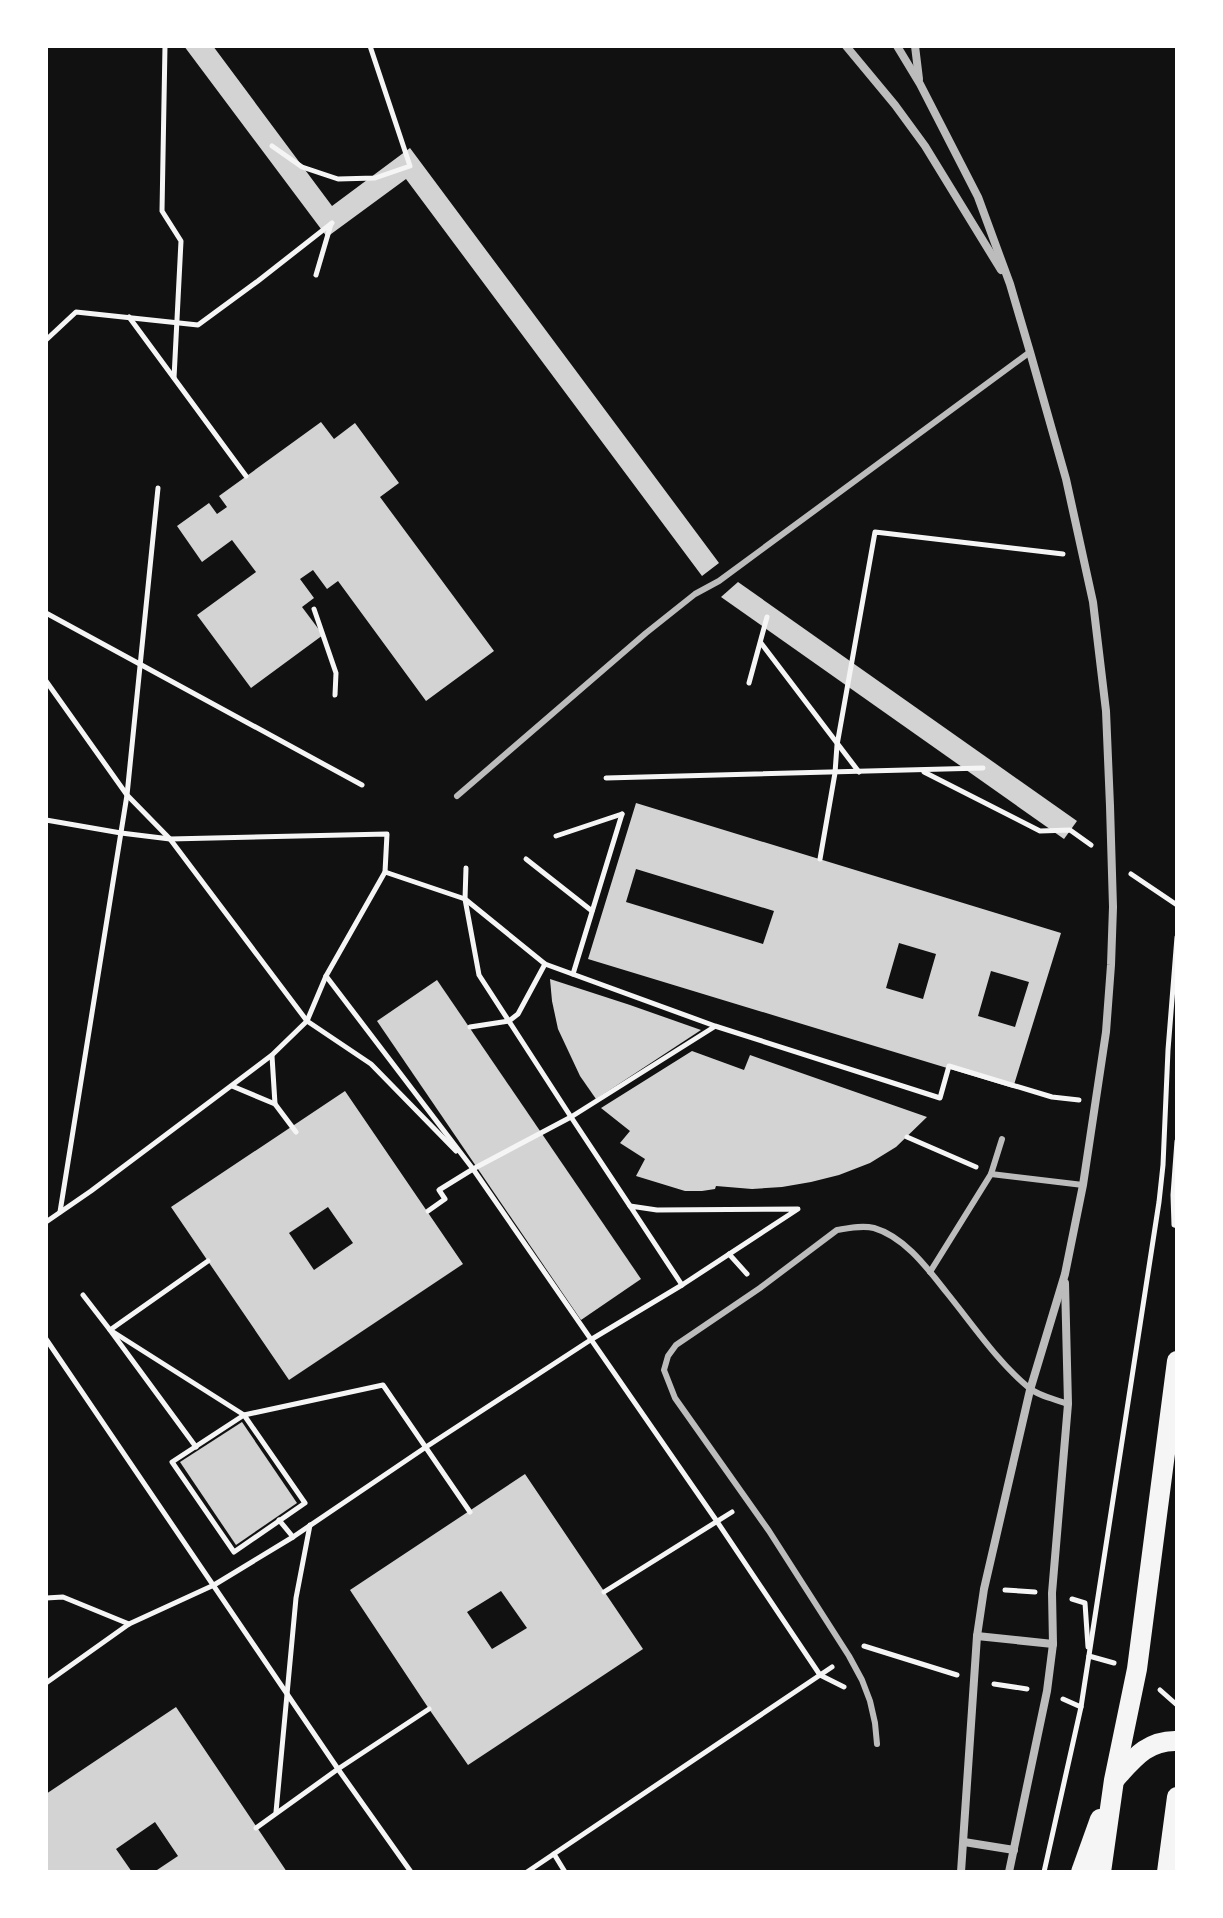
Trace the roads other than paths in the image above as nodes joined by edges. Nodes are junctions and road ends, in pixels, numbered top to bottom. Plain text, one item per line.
1 (846, 46) edge
2 (897, 46) edge
3 (915, 46) edge
4 (920, 84) junction
5 (1010, 284) junction
6 (1030, 352) junction
7 (457, 796) dead end
8 (1002, 1139) dead end
9 (991, 1174) junction
10 (1083, 1185) junction
11 (930, 1272) junction
12 (1065, 1274) junction
13 (1177, 1361) edge
14 (1030, 1390) junction
15 (1068, 1404) junction
16 (977, 1636) junction
17 (1053, 1644) junction
18 (1177, 1741) edge
19 (877, 1744) dead end
20 (1114, 1780) junction
21 (1177, 1797) edge
22 (964, 1842) junction
23 (1014, 1850) junction
24 (961, 1872) edge
25 (1009, 1872) edge
26 (1081, 1872) edge
27 (1101, 1872) edge
28 (1167, 1872) edge

1 - 5 street
2 - 4 street
3 - 4 street
4 - 5 street
5 - 6 street
6 - 7 lane
6 - 10 street
8 - 9 lane
9 - 10 lane
9 - 11 lane
10 - 12 street
11 - 14 lane
11 - 19 lane
12 - 14 street
12 - 15 street
13 - 20 main road
14 - 15 lane
14 - 16 street
15 - 17 street
16 - 17 street
16 - 22 street
17 - 23 street
18 - 20 main road
20 - 26 main road
20 - 27 main road
21 - 28 main road
22 - 23 street
22 - 24 street
23 - 25 street

